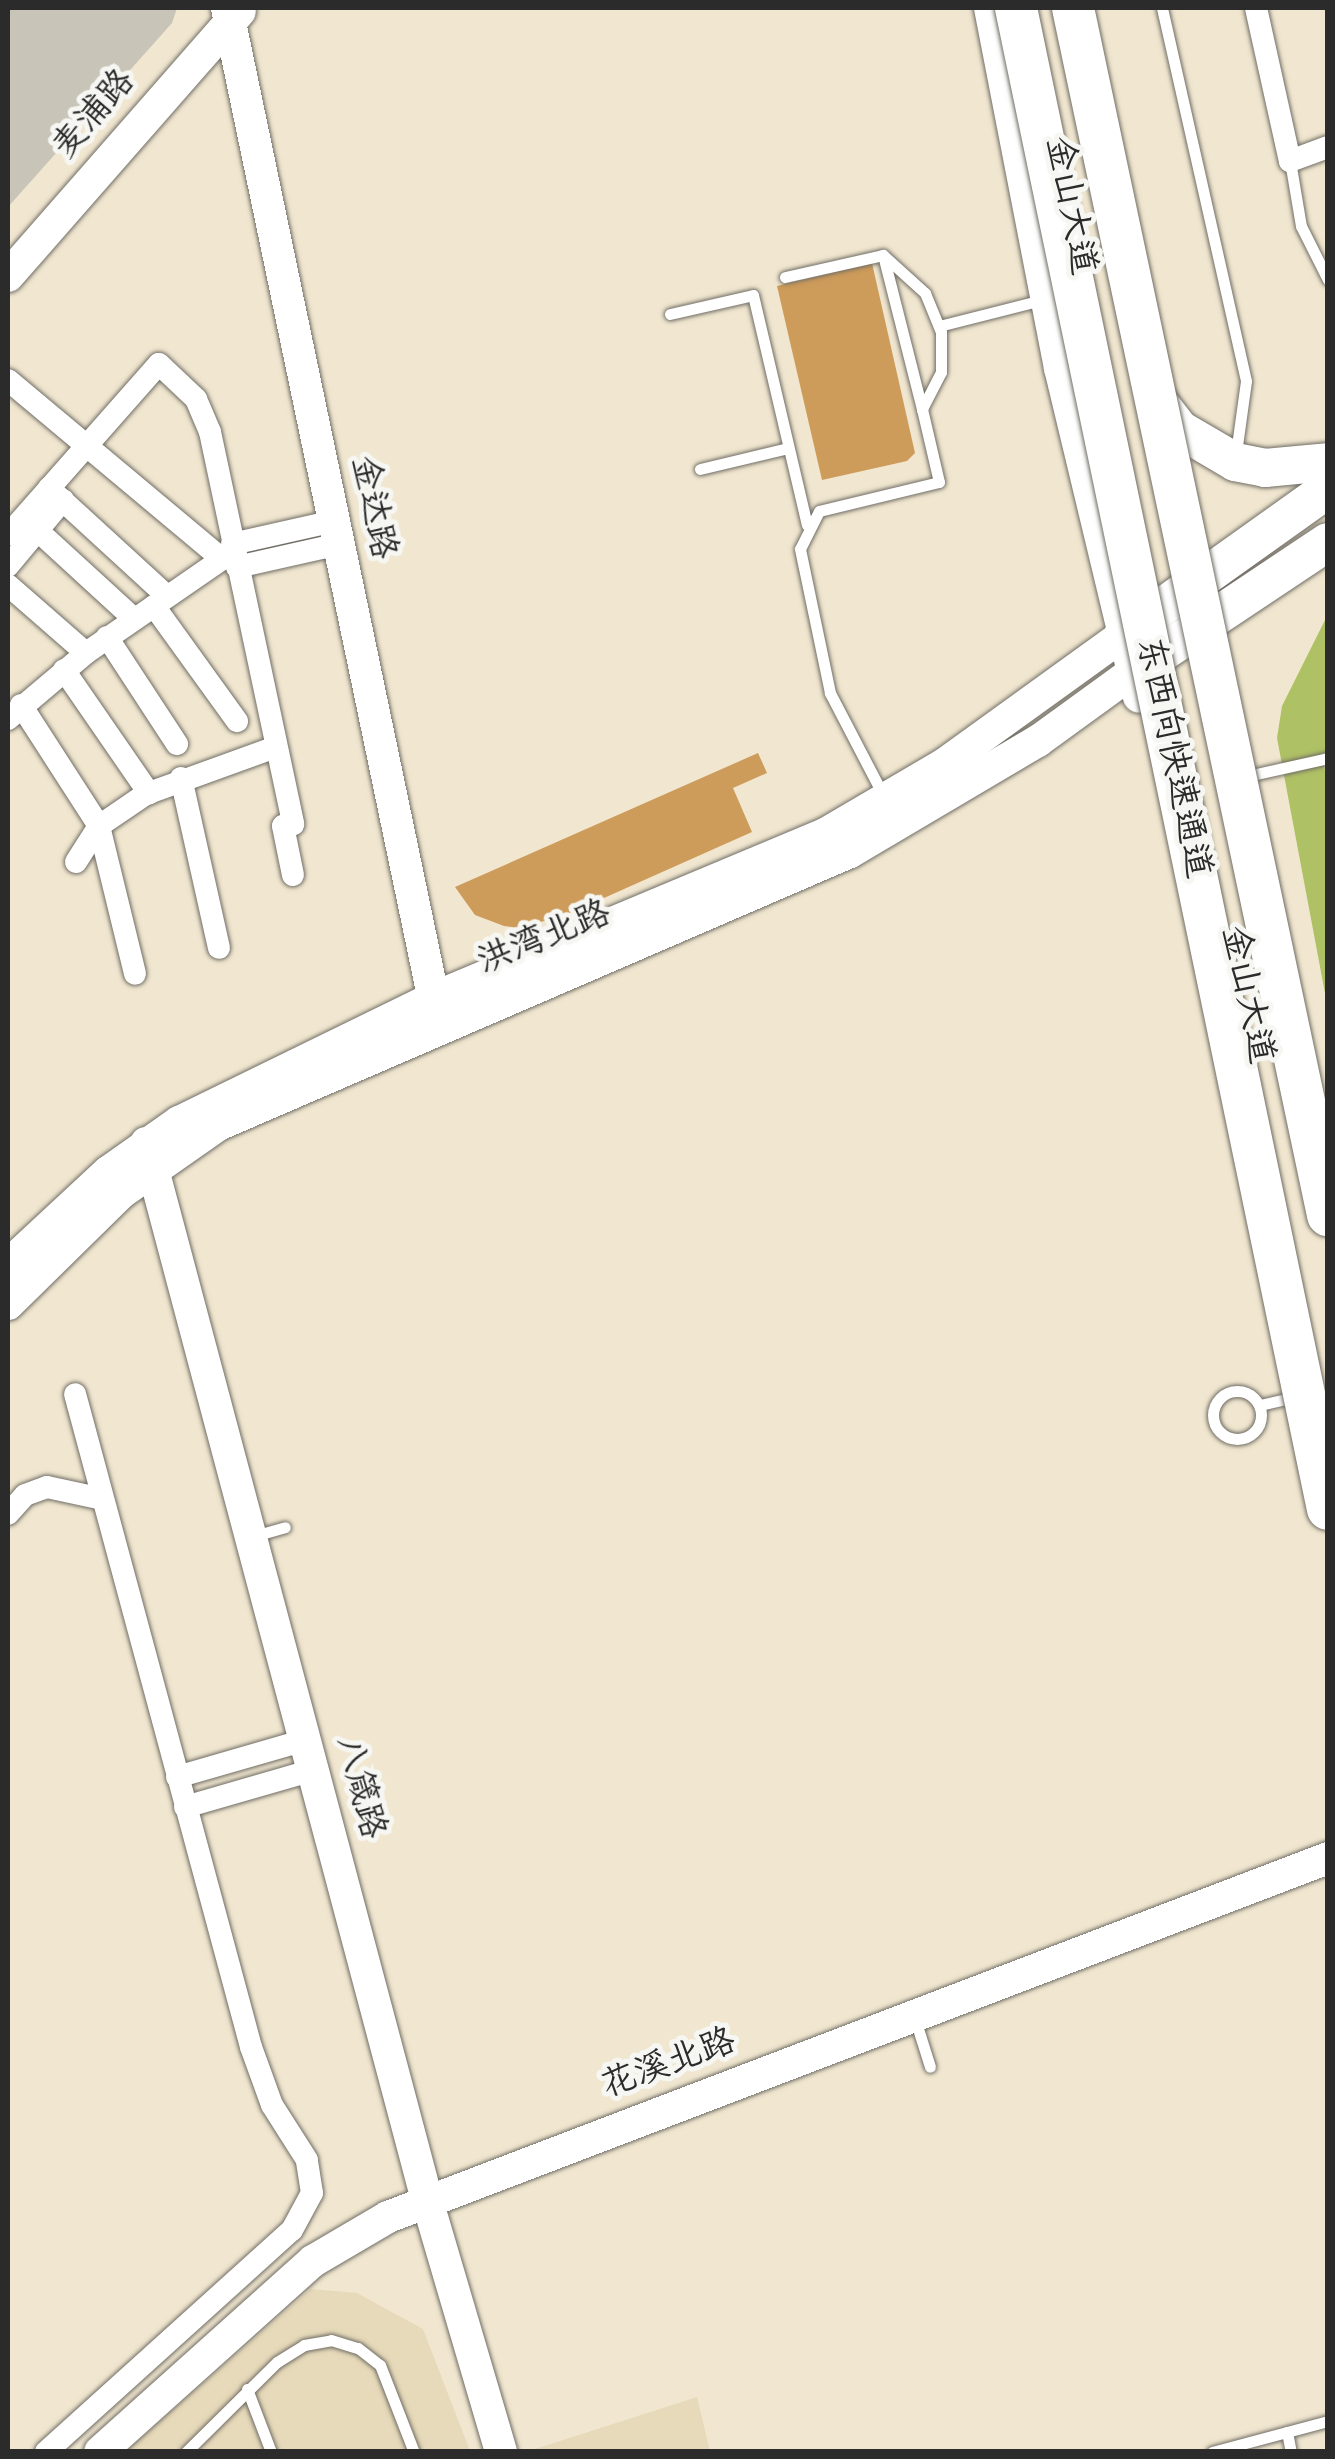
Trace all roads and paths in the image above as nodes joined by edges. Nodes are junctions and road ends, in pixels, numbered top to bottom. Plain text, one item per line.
1 (990, 8) edge
2 (1016, 8) edge
3 (1074, 8) edge
4 (1162, 8) edge
5 (1256, 8) edge
6 (233, 13) edge
7 (1328, 147) edge
8 (1290, 161) junction
9 (883, 254) junction
10 (8, 276) edge
11 (786, 277) dead end
12 (1328, 280) edge
13 (1046, 299) junction
14 (670, 314) dead end
15 (939, 326) junction
16 (8, 380) edge
17 (1159, 403) junction
18 (922, 410) junction
19 (86, 446) junction
20 (788, 448) junction
21 (1235, 462) junction
22 (1328, 462) edge
23 (700, 469) dead end
24 (1328, 489) edge
25 (56, 494) junction
26 (807, 525) junction
27 (17, 526) edge
28 (336, 532) junction
29 (1328, 542) edge
30 (231, 555) junction
31 (8, 566) edge
32 (1207, 574) junction
33 (8, 585) edge
34 (152, 607) junction
35 (1217, 619) junction
36 (1123, 636) junction
37 (108, 637) junction
38 (86, 652) junction
39 (64, 670) junction
40 (1133, 672) junction
41 (14, 712) edge
42 (237, 721) dead end
43 (177, 744) dead end
44 (276, 747) junction
45 (1328, 758) edge
46 (1252, 775) junction
47 (181, 778) junction
48 (149, 792) junction
49 (892, 812) junction
50 (99, 826) junction
51 (76, 862) dead end
52 (292, 874) dead end
53 (218, 948) dead end
54 (135, 974) dead end
55 (436, 1011) junction
56 (150, 1156) junction
57 (1324, 1193) edge
58 (1328, 1234) edge
59 (8, 1265) edge
60 (8, 1304) edge
61 (75, 1394) dead end
62 (1299, 1396) junction
63 (1260, 1406) junction
64 (102, 1499) junction
65 (1328, 1509) edge
66 (8, 1514) edge
67 (285, 1527) dead end
68 (1328, 1530) edge
69 (250, 1537) junction
70 (309, 1755) junction
71 (177, 1777) junction
72 (185, 1807) junction
73 (1328, 1858) edge
74 (915, 2018) junction
75 (930, 2066) dead end
76 (427, 2200) junction
77 (148, 2360) junction
78 (124, 2382) junction
79 (247, 2389) junction
80 (160, 2398) junction
81 (1328, 2421) edge
82 (1287, 2432) junction
83 (46, 2452) edge
84 (100, 2452) edge
85 (186, 2452) edge
86 (271, 2452) edge
87 (414, 2452) edge
88 (501, 2452) edge
89 (1212, 2452) edge
90 (1291, 2452) edge

1 - 13 main road, 金山大道
2 - 65 highway, 东西向快速通道, bridge
3 - 17 main road, 金山大道
3 - 57 highway, 东西向快速通道, bridge
4 - 21 lane
5 - 8 street
6 - 10 main road, 麦浦路
6 - 28 main road, 金达路
7 - 8 street
8 - 12 lane
9 - 11 lane
9 - 15 lane
9 - 18 lane
13 - 15 lane
13 - 36 main road, 金山大道
14 - 20 lane
15 - 18 lane
16 - 19 street
17 - 21 main road
17 - 32 main road, 金山大道
18 - 26 lane
19 - 25 street
19 - 30 street
19 - 30 street
20 - 23 lane
20 - 26 lane
21 - 22 main road
24 - 32 main road
25 - 27 street
25 - 34 street
26 - 49 lane
27 - 31 street
27 - 34 street
28 - 30 street
28 - 55 main road, 金达路
29 - 35 main road
30 - 34 street
30 - 44 street
32 - 35 main road, 金山大道
32 - 36 main road
33 - 38 street
34 - 37 street
34 - 42 street
35 - 40 main road
35 - 46 main road, 金山大道
36 - 40 main road, 金山大道
36 - 49 main road, 洪湾北路
37 - 38 street
37 - 43 street
38 - 39 street
39 - 41 street
39 - 48 street
40 - 49 main road, 洪湾北路
40 - 62 main road, 金山大道
41 - 50 street
44 - 47 street
44 - 52 street
45 - 46 lane
46 - 57 main road, 金山大道
47 - 48 street
47 - 53 street
48 - 50 street
49 - 55 main road, 洪湾北路
50 - 51 street
50 - 54 street
55 - 56 main road, 洪湾北路
56 - 59 main road, 洪湾北路
56 - 60 main road, 洪湾北路
56 - 69 main road, 八箴路
57 - 58 main road, 金山大道
61 - 64 street
62 - 63 lane
62 - 68 main road, 金山大道
63 - 63 lane
64 - 66 street
64 - 71 street
67 - 69 lane
69 - 70 main road, 八箴路
70 - 71 street
70 - 72 street
70 - 76 main road, 八箴路
71 - 72 street
72 - 77 street
73 - 74 main road, 花溪北路
74 - 75 lane
74 - 76 main road, 花溪北路
76 - 80 main road, 花溪北路
76 - 88 main road, 八箴路
77 - 78 street
77 - 80 street
78 - 80 street
78 - 83 street
79 - 85 lane
79 - 86 lane
79 - 87 lane
80 - 84 main road, 花溪北路
81 - 82 lane
82 - 89 lane
82 - 90 lane

